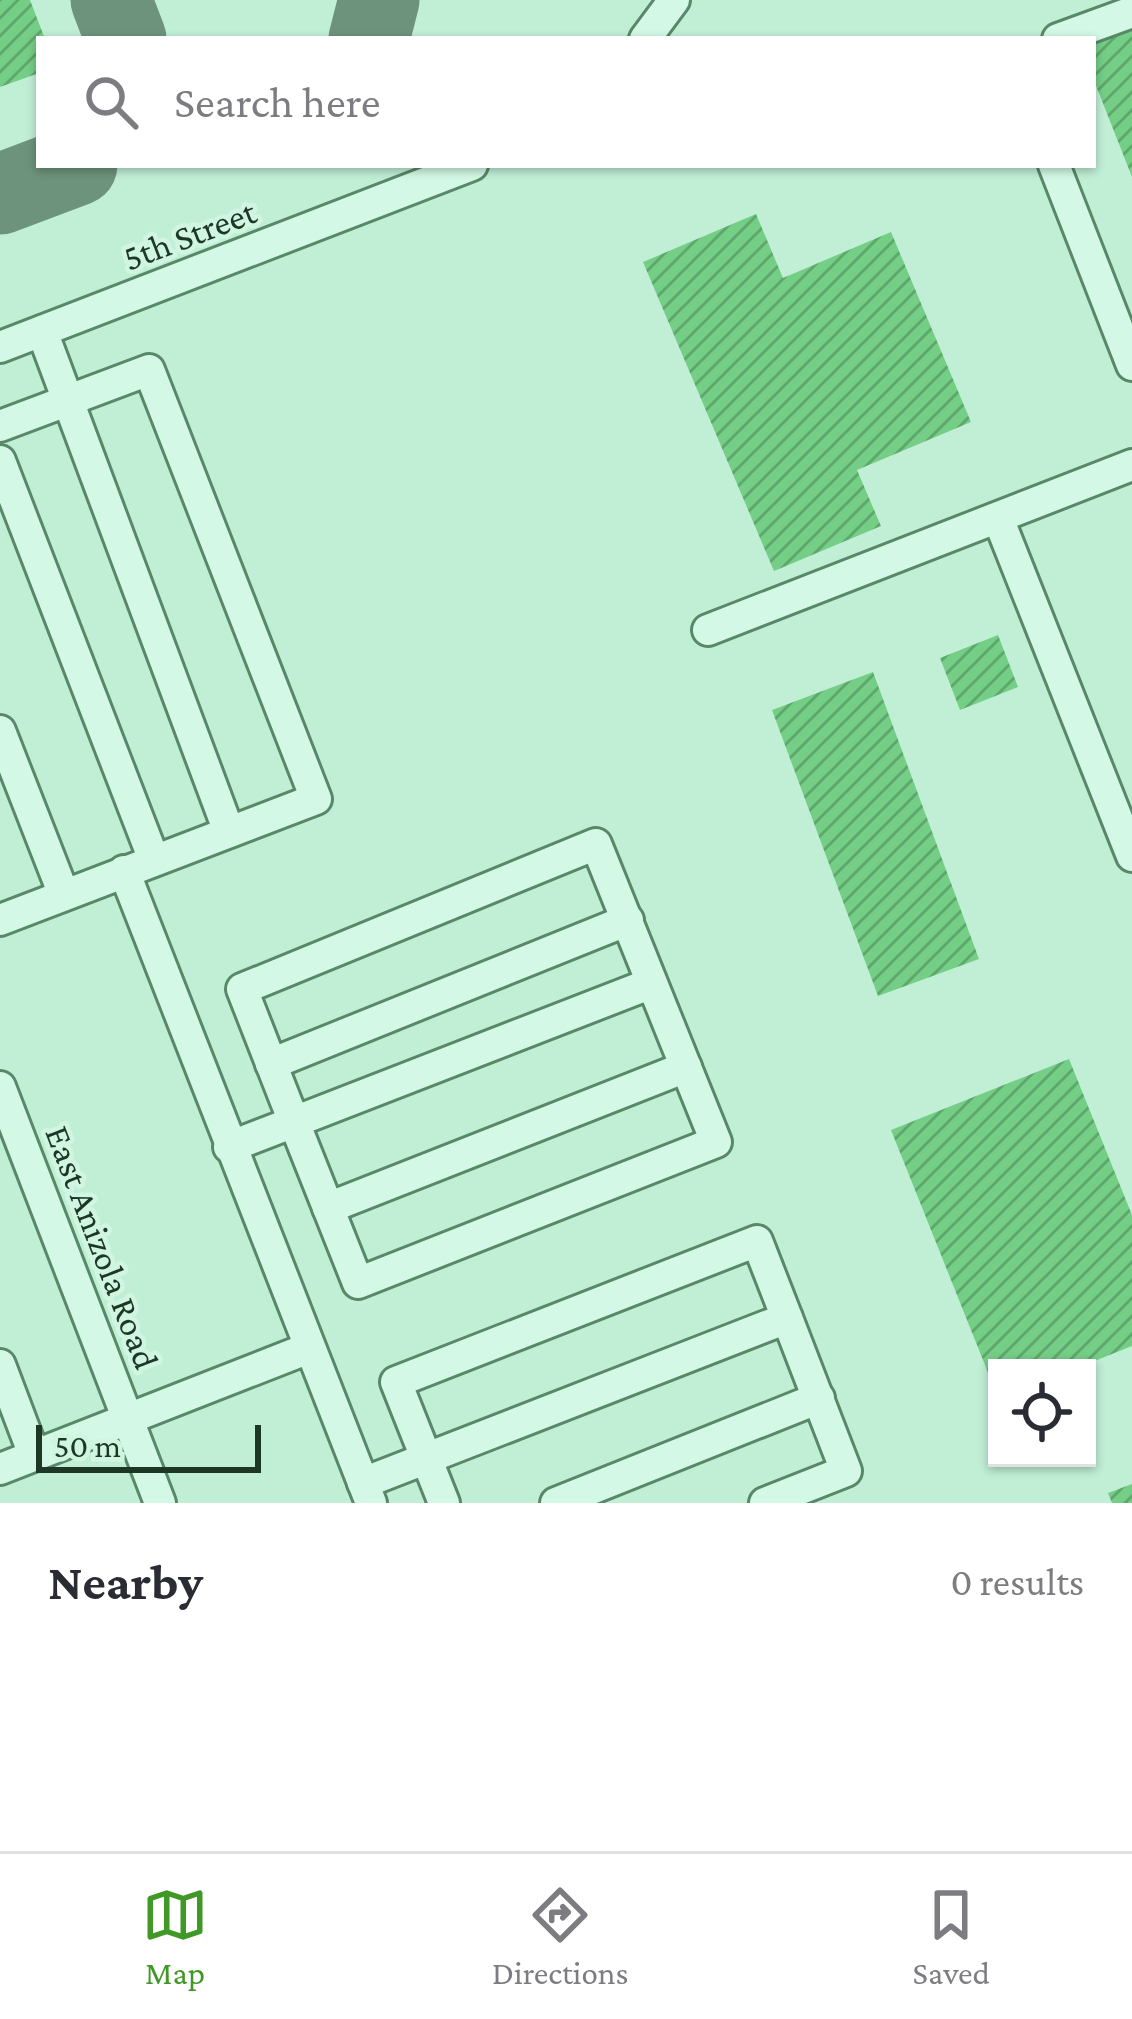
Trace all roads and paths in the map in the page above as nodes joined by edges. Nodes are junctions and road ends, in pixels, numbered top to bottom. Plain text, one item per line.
1 (674, 0) edge
2 (1132, 12) edge
3 (647, 36) edge
4 (1066, 36) edge
5 (464, 168) edge
6 (1055, 168) edge
7 (42, 331) junction
8 (0, 346) edge
9 (1132, 365) edge
10 (68, 400) junction
11 (0, 426) edge
12 (0, 461) edge
13 (1132, 465) edge
14 (998, 518) junction
15 (708, 630) dead end
16 (0, 730) edge
17 (229, 832) junction
18 (1132, 856) edge
19 (154, 860) junction
20 (124, 872) junction
21 (64, 895) junction
22 (0, 920) edge
23 (628, 920) junction
24 (652, 983) junction
25 (271, 1064) junction
26 (686, 1067) junction
27 (1, 1095) edge
28 (294, 1122) junction
29 (229, 1147) junction
30 (328, 1208) junction
31 (787, 1318) junction
32 (309, 1348) junction
33 (0, 1365) edge
34 (819, 1398) junction
35 (128, 1420) junction
36 (34, 1456) junction
37 (426, 1459) junction
38 (0, 1469) edge
39 (367, 1493) edge
40 (160, 1503) edge
41 (445, 1503) edge
42 (556, 1503) edge
43 (765, 1503) edge

1 - 3 street
2 - 4 street
5 - 7 street, 5th Street
6 - 9 street
7 - 8 street, 5th Street
7 - 10 street
10 - 11 street
10 - 17 street
10 - 17 street
12 - 19 street
13 - 14 street
14 - 15 street
14 - 18 street
16 - 21 street
17 - 19 street
19 - 20 street
20 - 21 street
20 - 29 street
21 - 22 street
23 - 24 street
23 - 25 street
23 - 25 street
24 - 26 street
24 - 28 street
25 - 28 street
26 - 30 street
26 - 30 street
27 - 35 street, East Anizola Road
28 - 29 street
28 - 30 street
29 - 32 street
31 - 34 street
31 - 37 street
31 - 37 street
32 - 35 street
32 - 39 street
33 - 36 street
34 - 42 street
34 - 43 street
35 - 36 street
35 - 40 street, East Anizola Road
36 - 38 street
37 - 39 street
37 - 41 street

